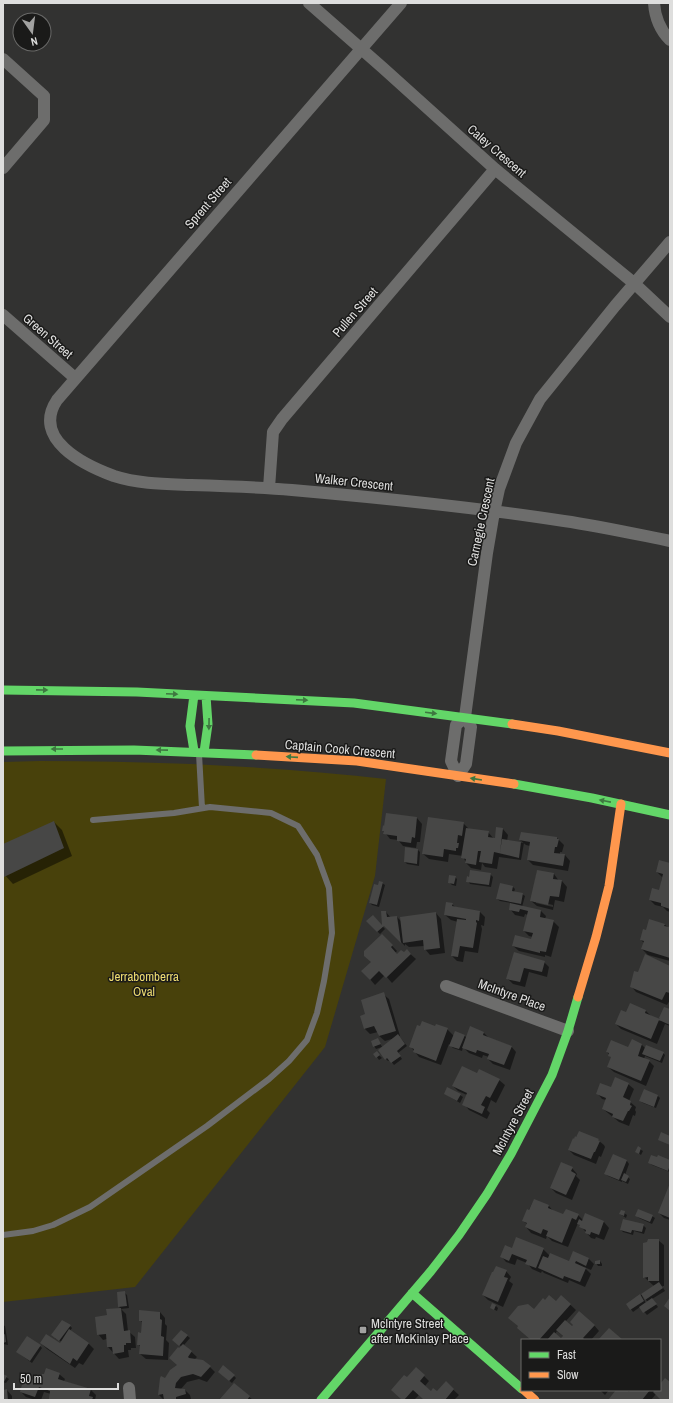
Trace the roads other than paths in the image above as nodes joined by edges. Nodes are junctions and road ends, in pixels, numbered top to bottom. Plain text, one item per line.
1 (309, 3) edge
2 (401, 3) edge
3 (654, 3) edge
4 (670, 40) edge
5 (361, 49) junction
6 (3, 59) edge
7 (3, 168) edge
8 (496, 169) junction
9 (670, 242) edge
10 (635, 284) junction
11 (3, 315) edge
12 (670, 317) edge
13 (75, 378) junction
14 (51, 429) joint
15 (269, 488) junction
16 (494, 512) junction
17 (670, 541) edge
18 (3, 690) edge
19 (194, 695) junction
20 (206, 696) junction
21 (465, 717) junction
22 (3, 751) edge
23 (199, 752) junction
24 (670, 753) edge
25 (458, 776) junction
26 (621, 804) junction
27 (202, 808) junction
28 (670, 815) edge
29 (93, 820) dead end
30 (446, 986) dead end
31 (568, 1031) junction
32 (3, 1235) edge
33 (412, 1293) junction
34 (521, 1387) edge
35 (525, 1391) edge
36 (321, 1400) edge
37 (535, 1400) edge

1 - 5 street, Caley Crescent
2 - 5 street, Sprent Street
3 - 4 street
5 - 8 street, Caley Crescent
5 - 13 street, Sprent Street
6 - 7 street
8 - 10 street, Caley Crescent
8 - 15 street, Pullen Street
9 - 10 street, Carnegie Crescent
10 - 12 street, Caley Crescent
10 - 16 street, Carnegie Crescent
11 - 13 street, Green Street
13 - 14 street, Sprent Street
14 - 15 street, Walker Crescent
15 - 16 street, Walker Crescent
16 - 17 street, Walker Crescent
16 - 21 street, Carnegie Crescent
18 -> 19 main road
19 - 20 main road
19 - 23 main road
20 -> 21 main road
20 -> 23 main road
21 - 24 main road
21 - 25 street, Carnegie Crescent
23 -> 22 main road, Captain Cook Crescent
25 -> 23 main road, Captain Cook Crescent
23 - 27 lane
26 -> 25 main road, Captain Cook Crescent
26 - 28 main road, Captain Cook Crescent
26 - 31 main road, McIntyre Street
27 - 29 lane
27 - 32 lane
30 - 31 street, McIntyre Place
31 - 33 main road, McIntyre Street
33 - 34 main road
33 - 36 main road, McIntyre Street
35 - 37 main road

